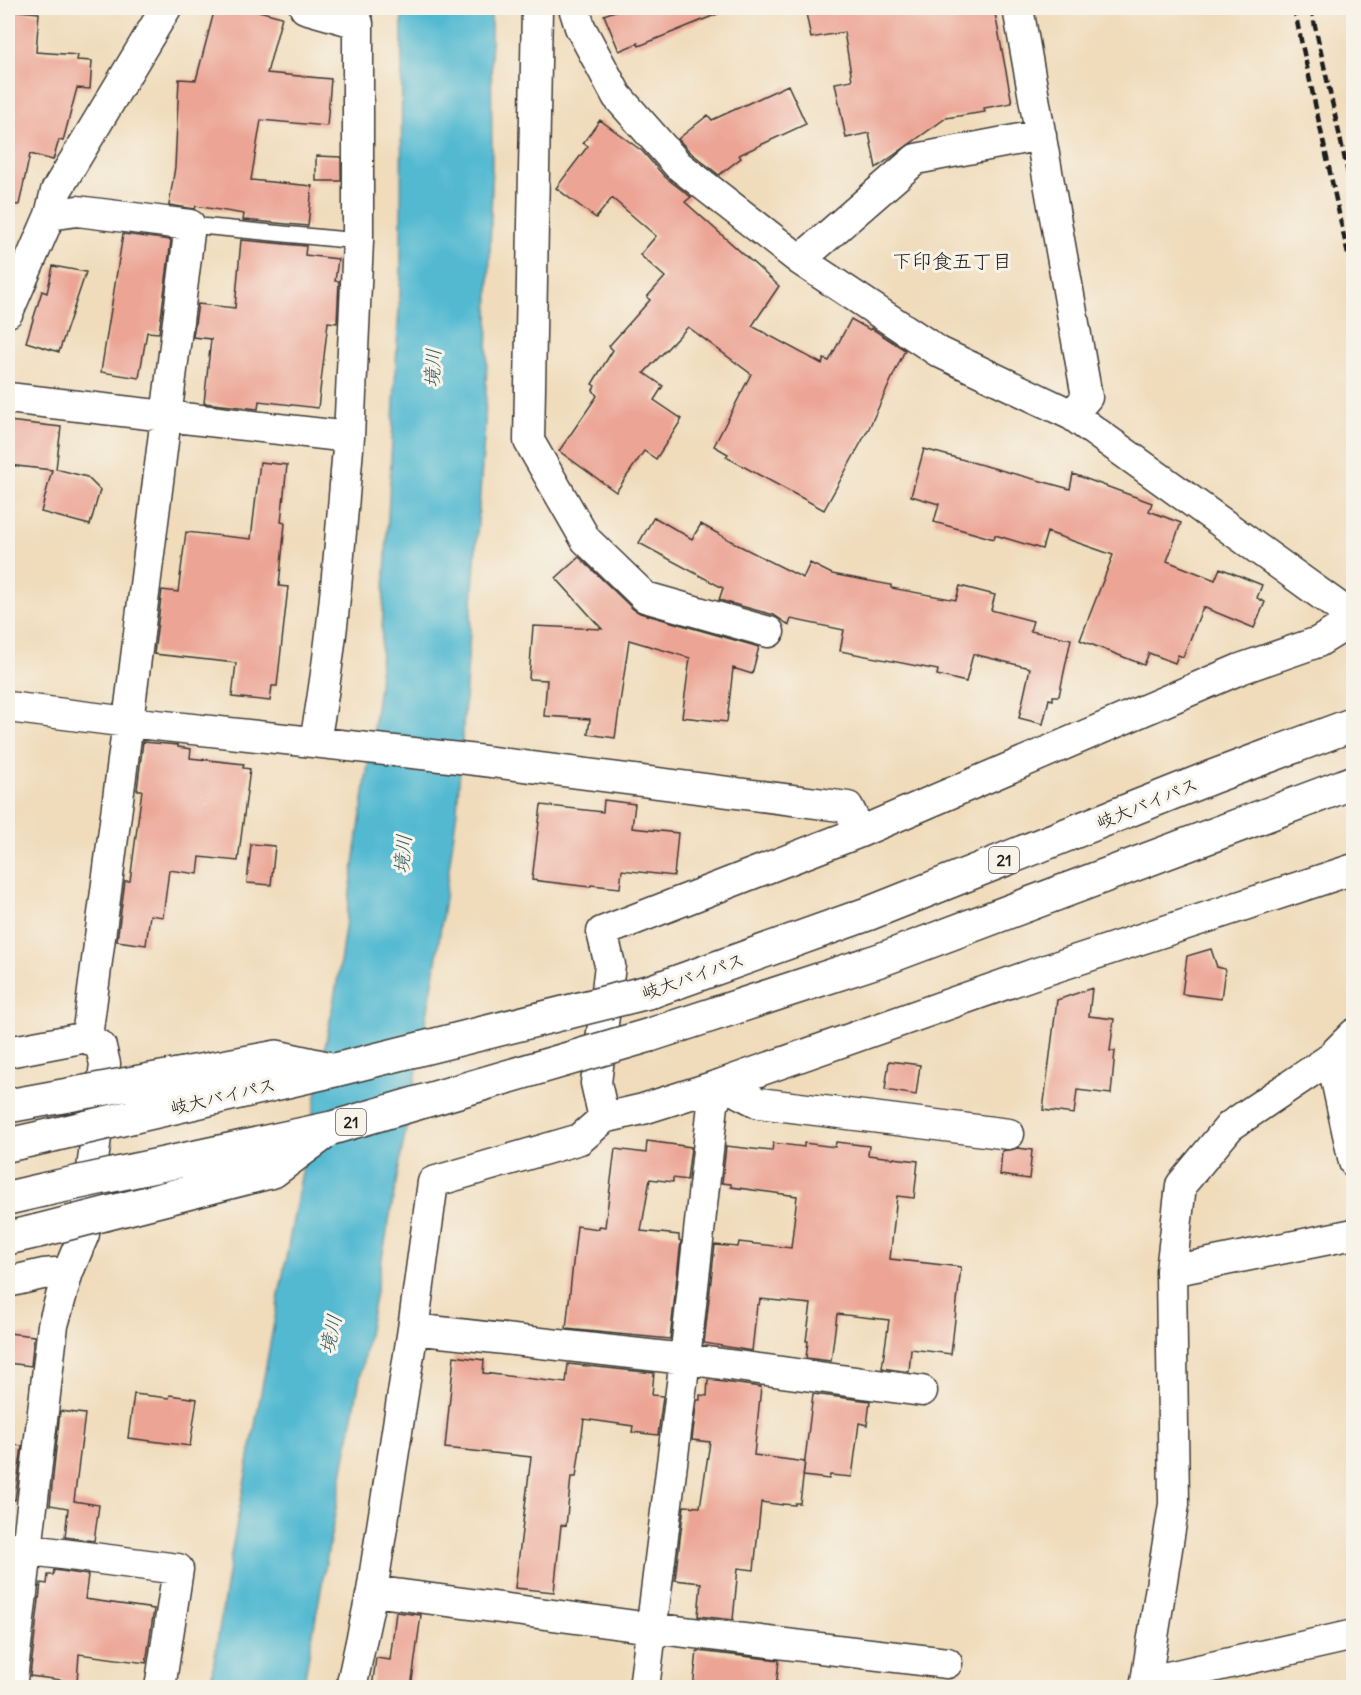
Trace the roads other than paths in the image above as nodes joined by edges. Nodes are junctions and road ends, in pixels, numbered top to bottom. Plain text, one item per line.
1 (305, 8) edge
2 (537, 8) edge
3 (574, 8) edge
4 (1018, 8) edge
5 (157, 10) edge
6 (1041, 135) junction
7 (50, 215) junction
8 (190, 225) junction
9 (358, 241) junction
10 (800, 260) junction
11 (8, 312) edge
12 (8, 398) edge
13 (1072, 415) junction
14 (166, 417) junction
15 (349, 437) junction
16 (1353, 619) edge
17 (769, 632) dead end
18 (8, 707) edge
19 (128, 722) junction
20 (1353, 724) edge
21 (327, 743) junction
22 (1353, 782) edge
23 (860, 832) junction
24 (1353, 869) edge
25 (1353, 1034) edge
26 (87, 1037) junction
27 (8, 1052) edge
28 (1328, 1060) junction
29 (335, 1070) junction
30 (722, 1084) junction
31 (8, 1106) edge
32 (604, 1118) junction
33 (332, 1128) junction
34 (1009, 1134) dead end
35 (8, 1145) edge
36 (1353, 1162) edge
37 (8, 1198) edge
38 (1353, 1234) edge
39 (23, 1235) edge
40 (1170, 1271) junction
41 (68, 1272) junction
42 (8, 1282) edge
43 (413, 1329) junction
44 (685, 1359) junction
45 (922, 1391) dead end
46 (17, 1549) edge
47 (372, 1591) junction
48 (651, 1628) junction
49 (1353, 1635) edge
50 (947, 1663) dead end
51 (1146, 1685) edge
52 (11, 1688) edge
53 (160, 1688) edge
54 (351, 1688) edge
55 (645, 1688) edge

1 - 9 street
2 - 17 street
3 - 10 street
4 - 6 street
5 - 7 street
6 - 10 street
6 - 13 street
7 - 8 street
7 - 11 street
8 - 9 lane
8 - 14 street
9 - 15 street
10 - 13 street
12 - 14 street
13 - 16 street
14 - 15 street
14 - 19 street
15 - 21 street
16 - 23 street
18 - 19 street
19 - 21 street
19 - 26 street
20 - 29 highway, 岐大バイパス / 21, bridge
21 - 23 street
22 - 33 highway, 21, bridge
23 - 32 street
24 - 30 street
25 - 28 street
26 - 27 street
26 - 41 street
28 - 36 street
28 - 40 street
29 - 31 highway, 21, bridge
29 - 35 highway, 岐大バイパス / 21, bridge
30 - 32 street
30 - 34 street
30 - 44 street
32 - 43 street
33 - 37 highway, 21, bridge
33 - 39 highway, 21, bridge
38 - 40 street
40 - 51 street
41 - 42 street
41 - 46 street
43 - 44 street
43 - 47 street
44 - 45 street
44 - 48 street
46 - 52 street
46 - 53 street
47 - 48 street
47 - 54 street
48 - 50 street
48 - 55 street
49 - 51 street

